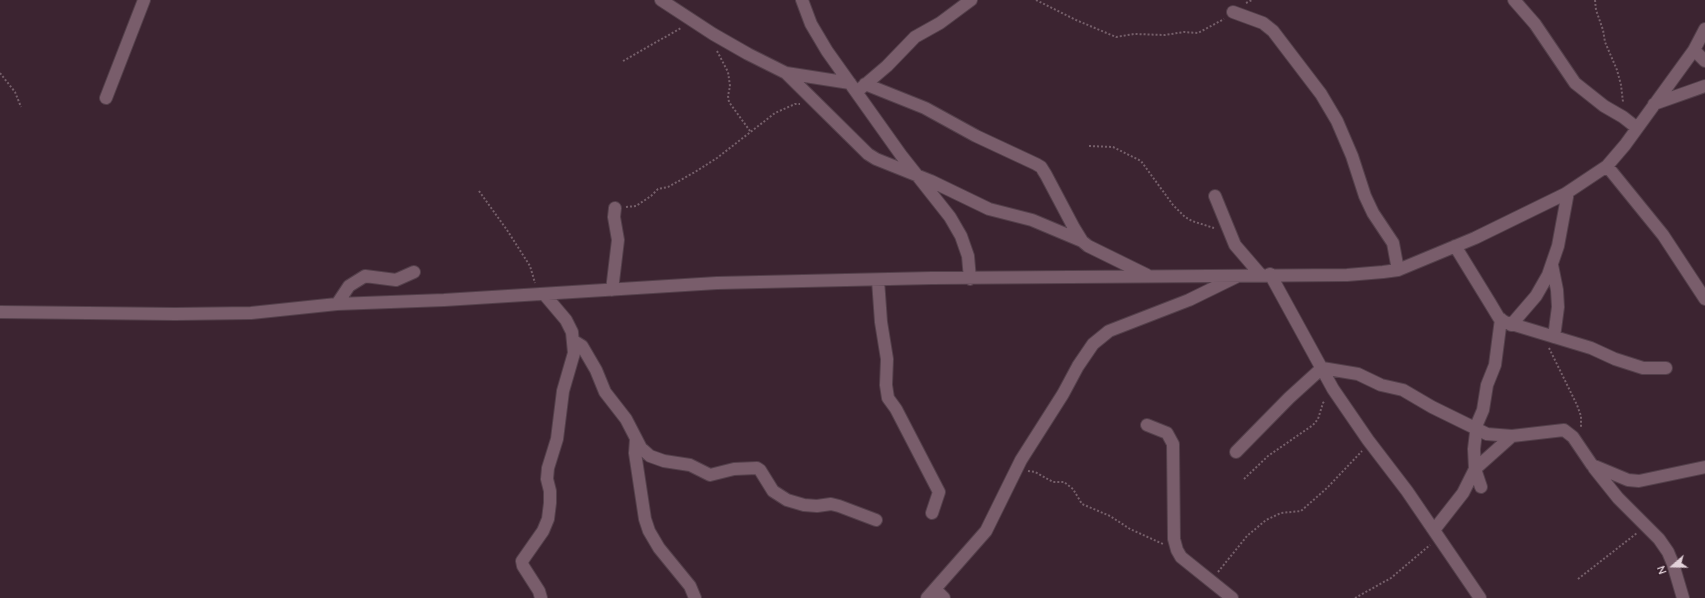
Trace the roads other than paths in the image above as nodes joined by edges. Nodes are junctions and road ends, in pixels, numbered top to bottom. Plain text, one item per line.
1 (144, 0) edge
2 (661, 0) edge
3 (802, 0) edge
4 (971, 0) edge
5 (1514, 0) edge
6 (1233, 12) road end
7 (1705, 29) edge
8 (1694, 50) junction
9 (1705, 61) edge
10 (786, 73) junction
11 (865, 84) junction
12 (1705, 86) edge
13 (853, 88) junction
14 (106, 98) dead end
15 (1654, 104) junction
16 (1637, 128) junction
17 (1607, 166) junction
18 (919, 177) junction
19 (1568, 192) junction
20 (1216, 196) dead end
21 (615, 208) road end
22 (1082, 242) junction
23 (1455, 246) junction
24 (1552, 264) junction
25 (1398, 270) junction
26 (414, 272) dead end
27 (1265, 274) junction
28 (1241, 275) junction
29 (1150, 276) junction
30 (970, 279) junction
31 (878, 280) junction
32 (612, 290) junction
33 (541, 294) junction
34 (1705, 298) edge
35 (338, 304) junction
36 (0, 312) edge
37 (1506, 322) junction
38 (1548, 335) junction
39 (574, 341) junction
40 (1322, 368) junction
41 (1666, 368) dead end
42 (1147, 425) dead end
43 (1477, 430) junction
44 (1512, 436) junction
45 (636, 438) junction
46 (1236, 452) dead end
47 (1592, 465) junction
48 (1705, 467) edge
49 (1475, 469) junction
50 (1604, 480) junction
51 (1628, 480) junction
52 (1481, 487) dead end
53 (932, 513) dead end
54 (876, 520) dead end
55 (1436, 533) junction
56 (931, 594) edge
57 (541, 598) edge
58 (695, 598) edge
59 (944, 598) edge
60 (1232, 598) edge
61 (1480, 598) edge
62 (1683, 598) edge

1 - 14 street
2 - 10 street
3 - 13 street
4 - 11 street
5 - 16 street
6 - 25 street
7 - 8 street
8 - 9 street
8 - 15 street
10 - 13 street
10 - 18 street
11 - 13 street
11 - 22 street
12 - 15 street
13 - 18 street
15 - 16 street
16 - 17 street
17 - 19 street
17 - 34 street
18 - 22 street
18 - 30 street
19 - 23 street
19 - 24 street
20 - 27 street
21 - 32 street
22 - 29 street
23 - 25 street
23 - 37 street
24 - 37 street
24 - 38 street
25 - 27 street
26 - 35 street
27 - 28 street
27 - 40 street
28 - 29 street
28 - 56 street
29 - 30 street
30 - 31 street
31 - 32 street
31 - 53 street
32 - 33 street
33 - 35 street
33 - 39 street
35 - 36 street
37 - 38 street
37 - 43 street
38 - 41 street
39 - 45 street
39 - 57 street
40 - 43 street
40 - 46 street
40 - 55 street
42 - 60 street
43 - 44 street
43 - 49 street
44 - 47 street
44 - 49 street
45 - 54 street
45 - 58 street
47 - 50 street
47 - 51 street
48 - 51 street
49 - 52 street
49 - 55 street
50 - 51 street
50 - 62 street
55 - 61 street
56 - 59 street

